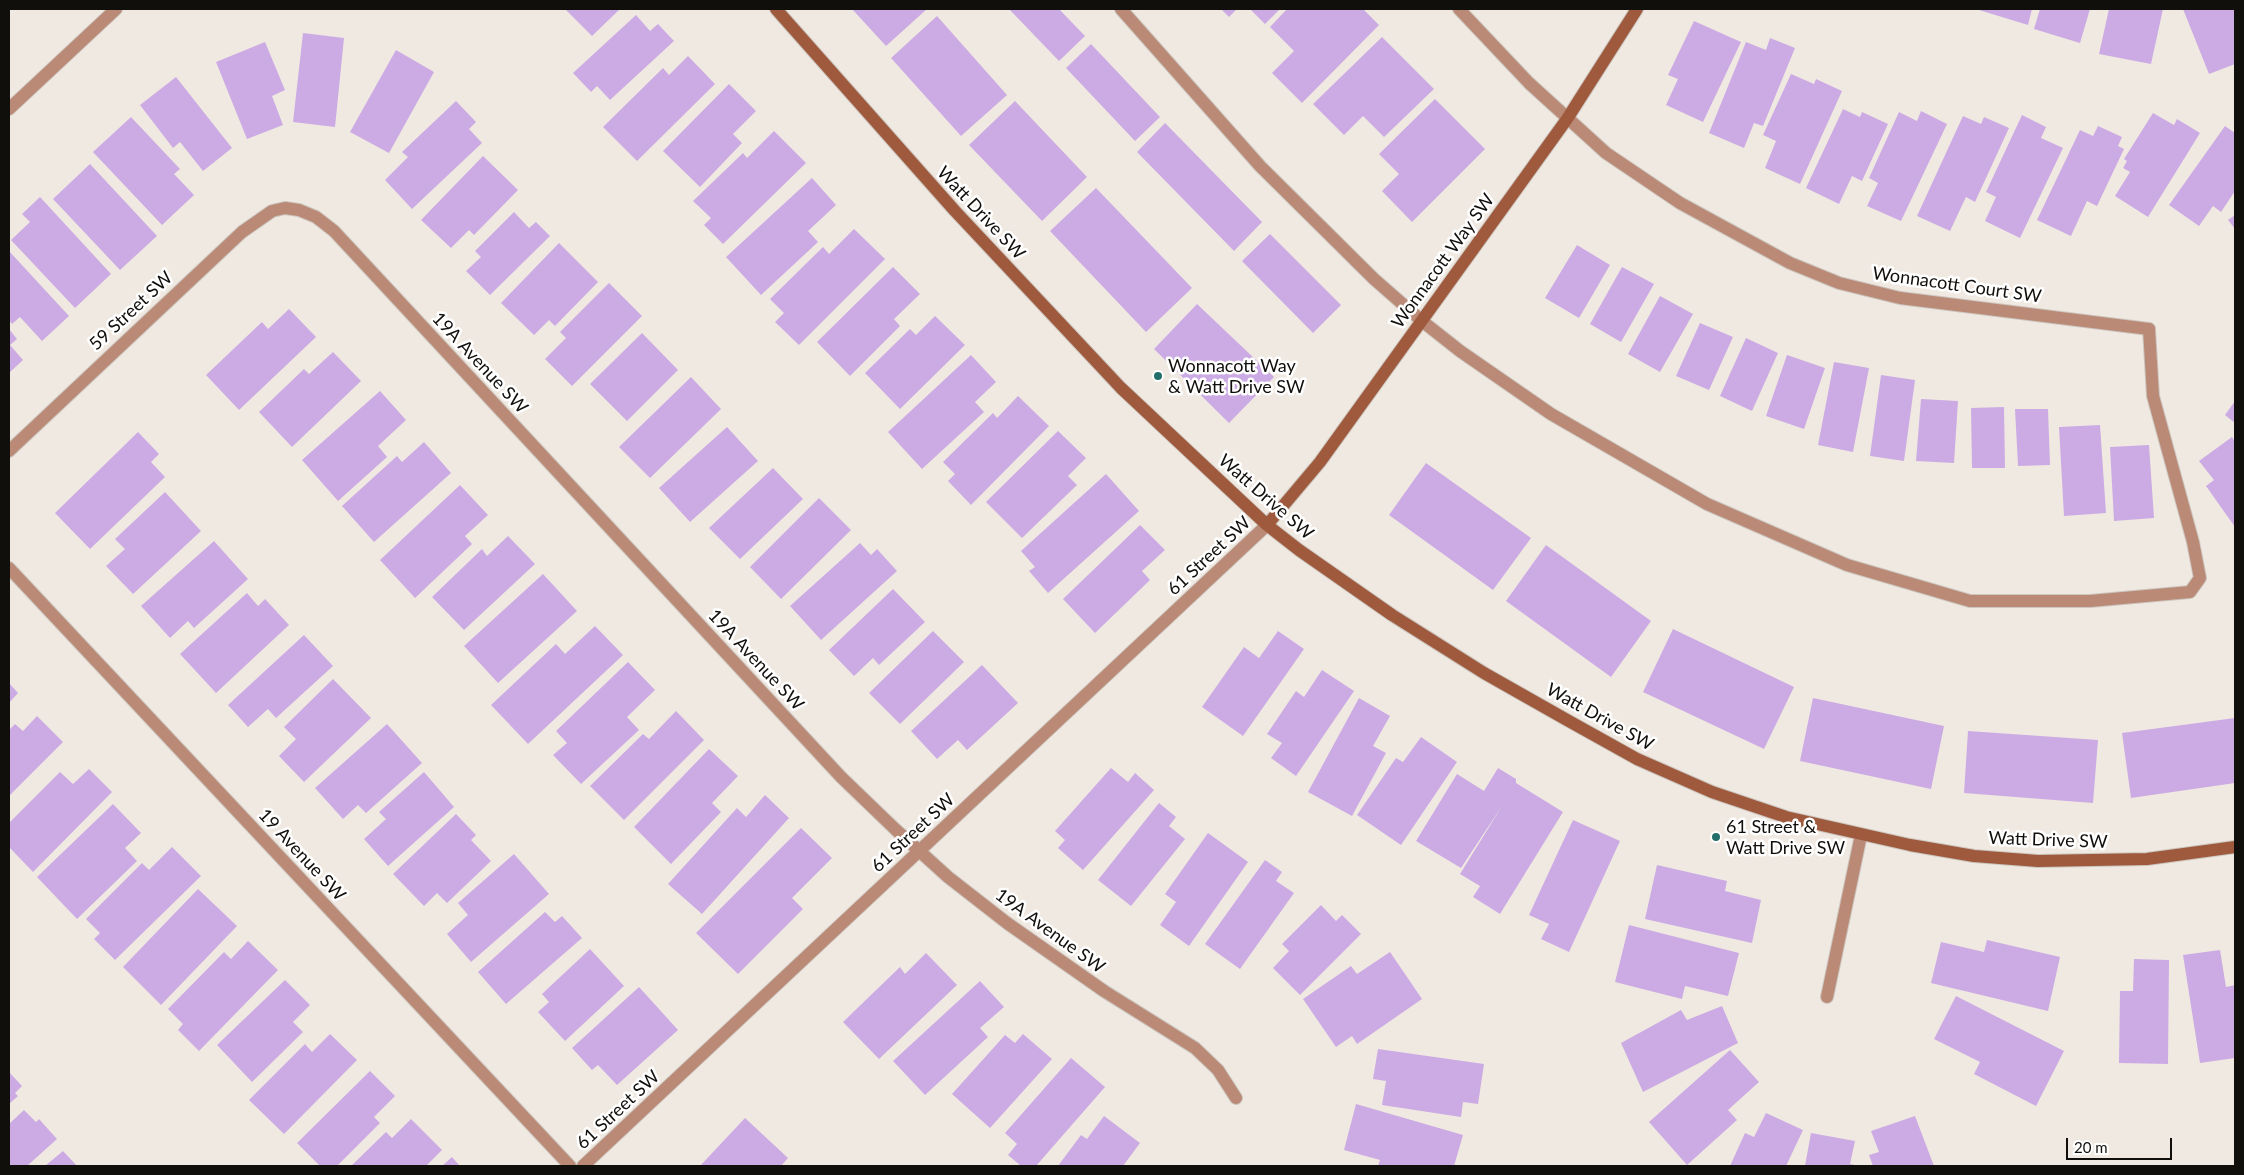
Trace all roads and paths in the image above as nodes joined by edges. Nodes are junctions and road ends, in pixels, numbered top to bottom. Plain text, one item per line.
1 (116, 9) edge
2 (778, 9) edge
3 (1121, 9) edge
4 (1459, 9) edge
5 (1637, 9) edge
6 (9, 109) edge
7 (1567, 119) junction
8 (285, 208) joint
9 (1422, 321) junction
10 (9, 451) edge
11 (1267, 526) junction
12 (9, 568) edge
13 (1861, 835) junction
14 (2235, 847) edge
15 (919, 852) junction
16 (1827, 997) dead end
17 (1236, 1098) dead end
18 (570, 1166) edge
19 (583, 1166) edge

1 - 6 street
2 - 11 street, Watt Drive SW
3 - 9 street
4 - 7 street, Wonnacott Court SW
5 - 7 street, Wonnacott Way SW
7 - 9 street, Wonnacott Way SW
7 - 9 street, Wonnacott Court SW
8 - 10 street, 59 Street SW
8 - 15 street, 19A Avenue SW
9 - 11 street, Wonnacott Way SW
11 - 13 street, Watt Drive SW
11 - 15 street, 61 Street SW
12 - 18 street, 19 Avenue SW
13 - 14 street, Watt Drive SW
13 - 16 street
15 - 17 street, 19A Avenue SW
15 - 19 street, 61 Street SW

